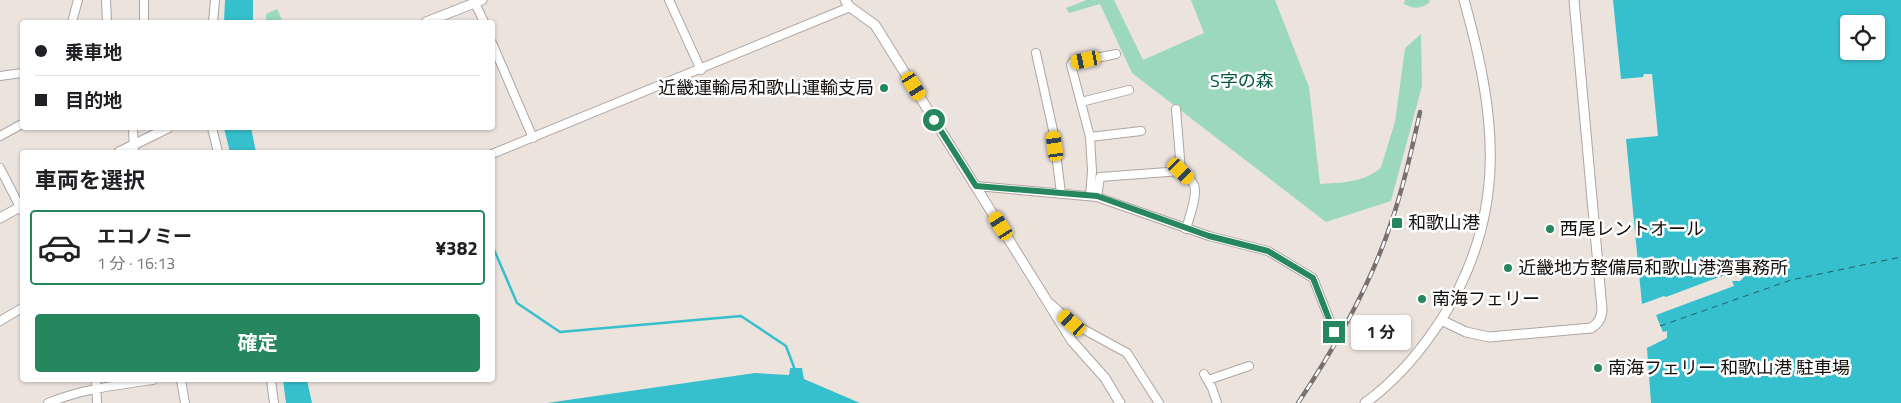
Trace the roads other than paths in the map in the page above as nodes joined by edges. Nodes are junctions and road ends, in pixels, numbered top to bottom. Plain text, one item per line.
1 (78, 0) edge
2 (106, 0) edge
3 (144, 0) edge
4 (215, 0) edge
5 (669, 0) edge
6 (1464, 0) edge
7 (1574, 0) edge
8 (479, 2) edge
9 (847, 4) edge
10 (73, 20) edge
11 (107, 20) edge
12 (144, 20) edge
13 (213, 20) edge
14 (431, 20) edge
15 (484, 20) edge
16 (495, 51) edge
17 (1036, 53) dead end
18 (1116, 54) dead end
19 (700, 70) junction
20 (20, 73) edge
21 (0, 76) edge
22 (1129, 90) dead end
23 (1081, 102) junction
24 (1176, 109) dead end
25 (20, 125) edge
26 (132, 130) edge
27 (165, 130) edge
28 (212, 130) edge
29 (1142, 131) dead end
30 (0, 136) edge
31 (1090, 137) junction
32 (533, 138) junction
33 (133, 149) edge
34 (218, 150) edge
35 (495, 153) edge
36 (0, 168) edge
37 (1181, 171) junction
38 (976, 186) junction
39 (1061, 193) junction
40 (1094, 196) junction
41 (20, 204) edge
42 (20, 209) edge
43 (0, 218) edge
44 (1186, 229) junction
45 (1048, 301) junction
46 (20, 309) edge
47 (1441, 320) junction
48 (0, 321) edge
49 (1334, 332) dead end
50 (1250, 366) dead end
51 (125, 382) edge
52 (181, 382) edge
53 (271, 382) edge
54 (97, 384) edge
55 (48, 403) edge
56 (97, 403) edge
57 (185, 403) edge
58 (274, 403) edge
59 (1120, 403) edge
60 (1159, 403) edge
61 (1217, 403) edge
62 (1365, 403) edge

1 - 10 street
2 - 11 street
3 - 12 street
4 - 13 street
5 - 19 street
6 - 47 street
7 - 47 street
8 - 14 street
8 - 15 street
9 - 19 street
9 - 38 street
16 - 32 street
17 - 39 street
18 - 23 street
19 - 32 street
20 - 21 street
22 - 23 street
23 - 31 street
24 - 37 street
25 - 30 street
26 - 33 street
27 - 33 street
28 - 34 street
29 - 31 street
31 - 40 street
32 - 35 street
36 - 41 street
37 - 40 street
37 - 44 street
38 - 39 street
38 - 45 street
39 - 40 street
40 - 44 street
42 - 43 street
44 - 49 street
45 - 59 street
45 - 60 street
46 - 48 street
47 - 62 street
50 - 61 street
51 - 54 street
52 - 57 street
53 - 58 street
54 - 55 street
54 - 56 street

